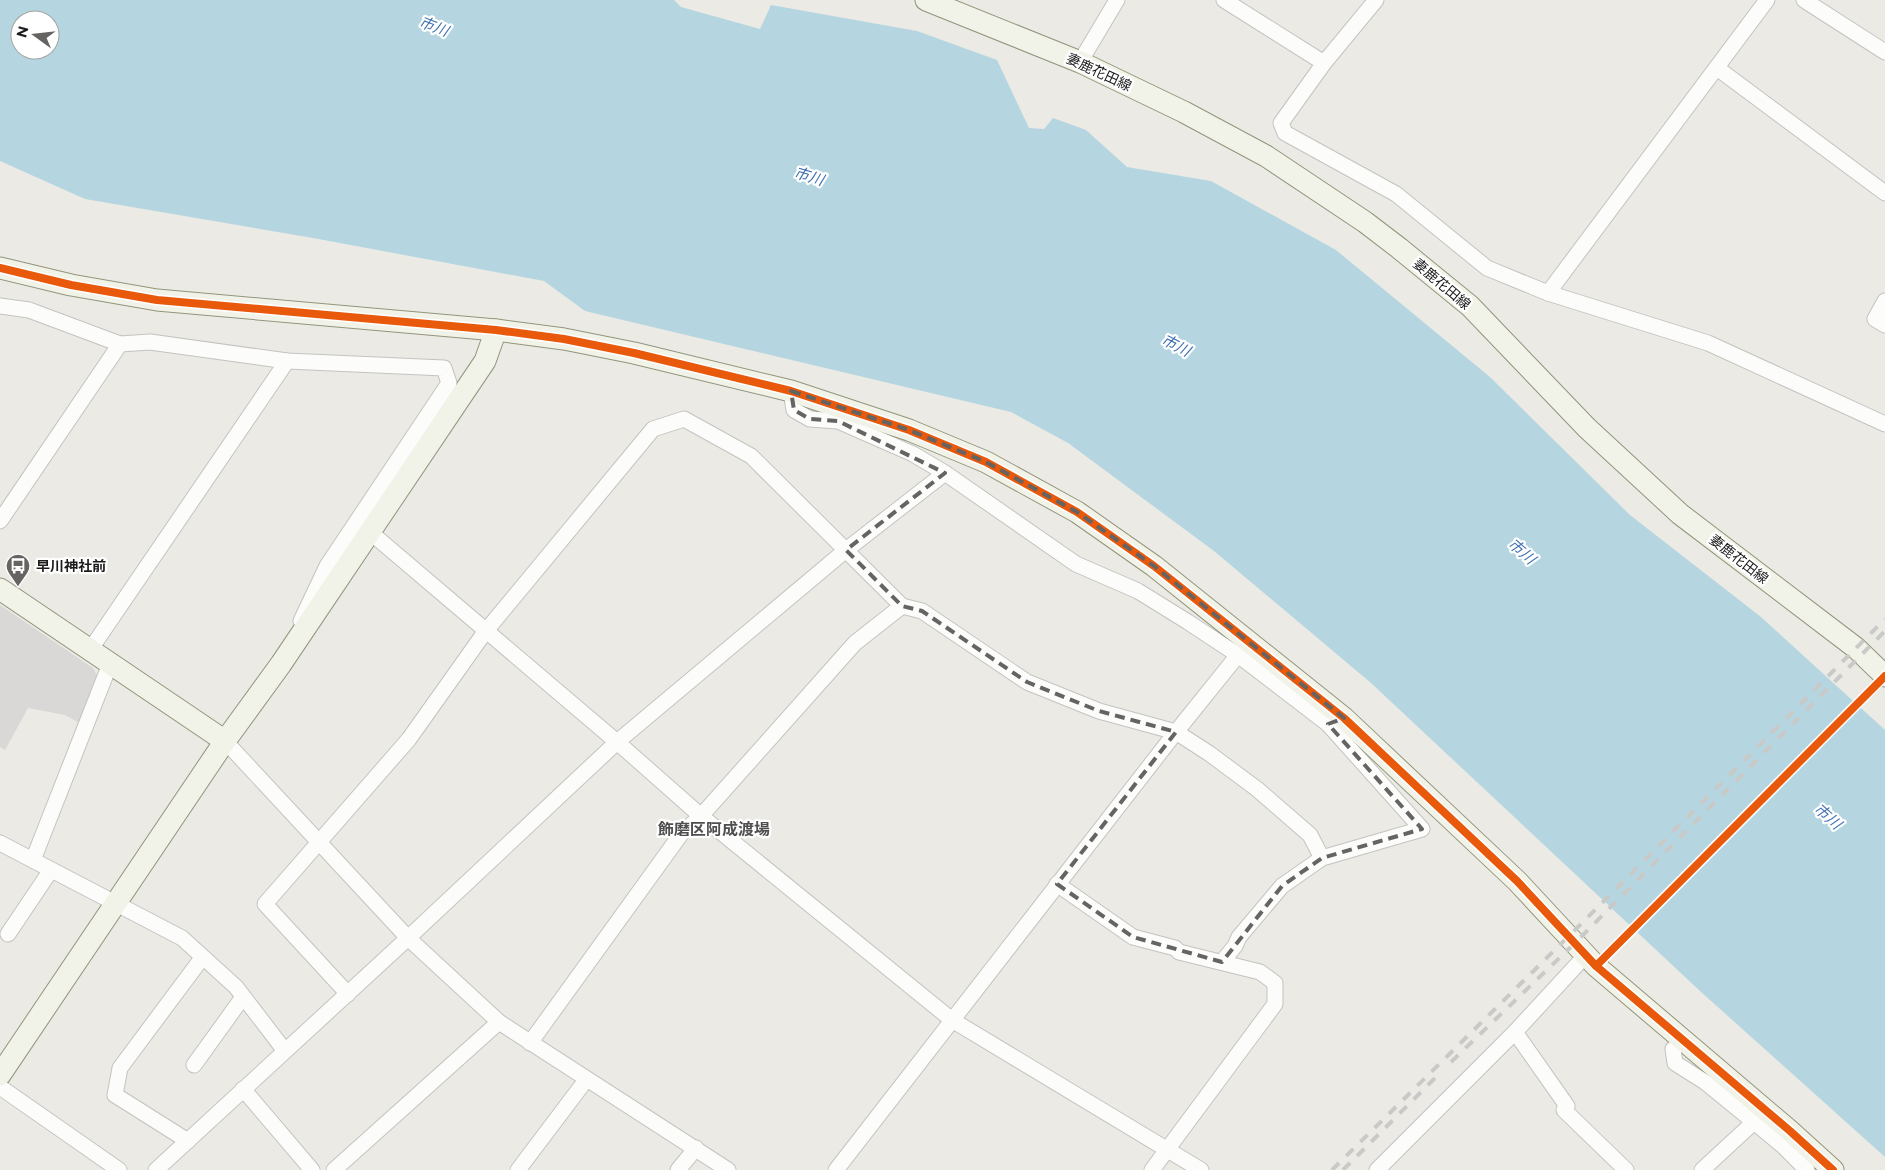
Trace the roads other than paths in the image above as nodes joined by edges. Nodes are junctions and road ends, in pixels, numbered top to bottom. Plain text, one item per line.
1 (926, 0) edge
2 (1117, 0) edge
3 (1224, 0) edge
4 (1376, 0) edge
5 (1767, 0) edge
6 (1804, 0) edge
7 (1885, 52) edge
8 (1080, 62) junction
9 (1324, 63) junction
10 (1718, 68) junction
11 (1885, 193) edge
12 (0, 268) edge
13 (1548, 293) junction
14 (1885, 301) edge
15 (0, 306) edge
16 (1885, 325) edge
17 (496, 330) junction
18 (120, 344) junction
19 (287, 361) junction
20 (791, 392) junction
21 (1885, 424) edge
22 (945, 473) junction
23 (0, 520) edge
24 (370, 532) junction
25 (846, 550) junction
26 (0, 590) edge
27 (902, 606) junction
28 (485, 632) junction
29 (90, 650) junction
30 (1238, 655) junction
31 (110, 664) junction
32 (281, 664) junction
33 (1885, 676) edge
34 (1336, 721) junction
35 (1176, 732) junction
36 (225, 741) junction
37 (617, 742) junction
38 (701, 816) junction
39 (319, 842) junction
40 (0, 843) edge
41 (1322, 858) junction
42 (33, 860) junction
43 (51, 870) junction
44 (1058, 884) junction
45 (116, 904) junction
46 (8, 934) dead end
47 (408, 938) junction
48 (1586, 956) junction
49 (202, 958) junction
50 (1222, 962) junction
51 (348, 994) junction
52 (243, 997) junction
53 (952, 1020) junction
54 (499, 1022) junction
55 (1515, 1032) junction
56 (1683, 1041) junction
57 (530, 1043) junction
58 (285, 1051) junction
59 (194, 1066) dead end
60 (0, 1075) edge
61 (586, 1080) junction
62 (0, 1087) edge
63 (244, 1089) junction
64 (1754, 1122) junction
65 (188, 1141) junction
66 (696, 1148) junction
67 (1167, 1150) junction
68 (119, 1170) edge
69 (156, 1170) edge
70 (312, 1170) edge
71 (334, 1170) edge
72 (518, 1170) edge
73 (678, 1170) edge
74 (728, 1170) edge
75 (836, 1170) edge
76 (1152, 1170) edge
77 (1201, 1170) edge
78 (1377, 1170) edge
79 (1626, 1170) edge
80 (1702, 1170) edge
81 (1807, 1170) edge
82 (1833, 1170) edge

1 - 8 street, 妻鹿花田線
2 - 8 street
3 - 9 street
4 - 9 street
5 - 10 street
6 - 7 street
8 - 33 street, 妻鹿花田線
9 - 13 street
10 - 11 street
10 - 13 street
12 - 17 street
13 - 21 street
14 - 16 street
15 - 18 street
17 - 20 street
17 - 24 street
18 - 19 street
18 - 23 street
19 - 29 street
19 - 32 street
20 - 22 street
20 - 34 street
22 - 25 street
22 - 30 street
24 - 28 street
24 - 32 street
25 - 27 street
25 - 28 street
25 - 37 street
26 - 29 street
27 - 35 street
27 - 38 street
28 - 37 street
28 - 39 street
29 - 31 street
30 - 34 street
30 - 35 street
31 - 36 street
31 - 42 street
32 - 36 street
34 - 41 street
34 - 48 street
35 - 41 street
35 - 44 street
36 - 39 street
36 - 45 street
37 - 38 street
37 - 47 street
38 - 53 street
38 - 57 street
39 - 47 street
39 - 51 street
40 - 42 street
41 - 50 street
42 - 43 street
43 - 45 street
43 - 46 street
44 - 50 street
44 - 53 street
45 - 49 street
45 - 60 street
47 - 51 street
47 - 54 street
48 - 55 street
48 - 56 street
49 - 52 street
49 - 65 street
50 - 67 street
51 - 58 street
52 - 58 street
52 - 59 street
53 - 67 street
53 - 75 street
54 - 57 street
54 - 71 street
55 - 78 street
55 - 79 street
56 - 64 street
56 - 82 street
57 - 61 street
58 - 63 street
61 - 66 street
61 - 72 street
62 - 68 street
63 - 65 street
63 - 70 street
64 - 80 street
64 - 81 street
65 - 69 street
66 - 73 street
66 - 74 street
67 - 76 street
67 - 77 street

